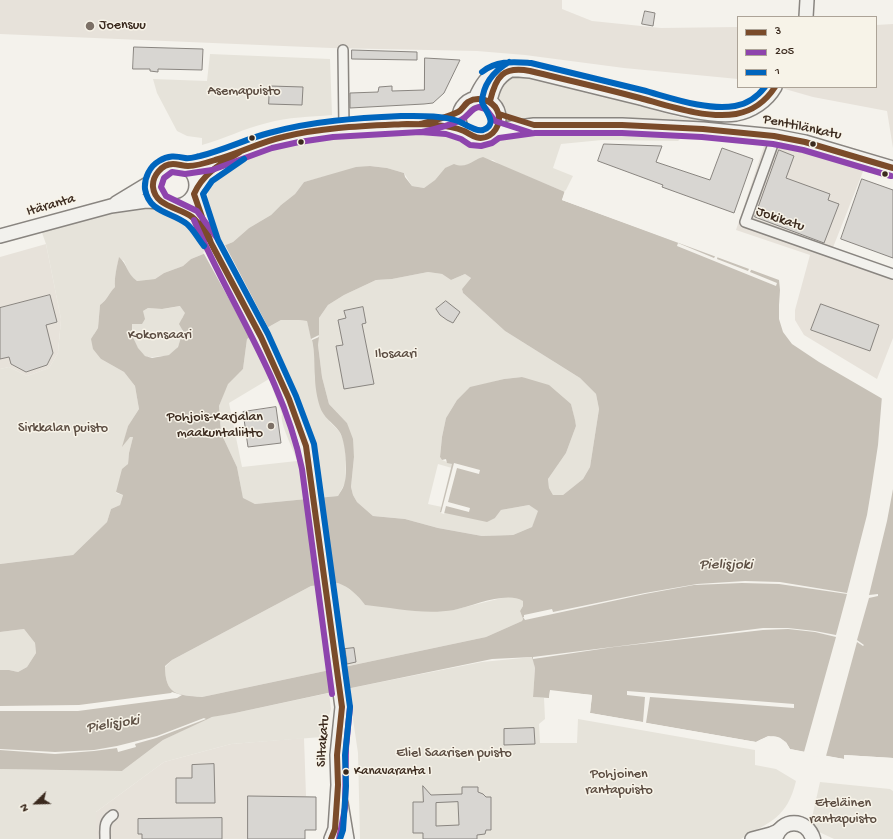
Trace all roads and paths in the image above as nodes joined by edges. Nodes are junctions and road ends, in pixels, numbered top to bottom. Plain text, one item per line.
1 (807, 0) edge
2 (806, 16) edge
3 (343, 50) dead end
4 (513, 69) junction
5 (775, 88) edge
6 (475, 99) junction
7 (490, 101) junction
8 (461, 111) junction
9 (499, 114) junction
10 (420, 124) junction
11 (534, 125) junction
12 (344, 128) junction
13 (496, 130) junction
14 (465, 132) junction
15 (774, 136) junction
16 (240, 152) junction
17 (185, 166) junction
18 (893, 168) edge
19 (154, 180) junction
20 (195, 191) junction
21 (161, 202) junction
22 (111, 206) junction
23 (173, 207) junction
24 (0, 236) edge
25 (211, 243) junction
26 (893, 274) edge
27 (338, 785) junction
28 (113, 815) dead end
29 (777, 835) edge
30 (815, 837) edge
31 (105, 839) edge
32 (331, 839) edge
33 (347, 839) edge
34 (752, 839) edge

1 - 2 street
3 - 12 street
4 - 5 street
4 - 6 street
4 - 7 street
6 - 7 street
6 - 8 street
7 - 9 street
8 - 10 street
8 - 14 street
9 - 11 street, Penttilänkatu
9 - 13 street
10 - 12 street
10 - 14 street
11 - 13 street, Penttilänkatu
11 - 15 street, Penttilänkatu
12 - 16 street
13 - 14 street
15 - 18 street, Penttilänkatu
15 - 26 street, Jokikatu
16 - 17 street
16 - 20 street
17 - 19 street
17 - 20 street
19 - 21 street
19 - 22 street, Itäranta
20 - 23 street
20 - 25 street, Siltakatu
21 - 22 street, Itäranta
21 - 23 street
22 - 24 street, Itäranta
23 - 25 street, Siltakatu
25 - 27 street, Siltakatu
27 - 32 street, Siltakatu
27 - 33 street, Siltakatu
28 - 31 street
29 - 30 main road
29 - 34 street

